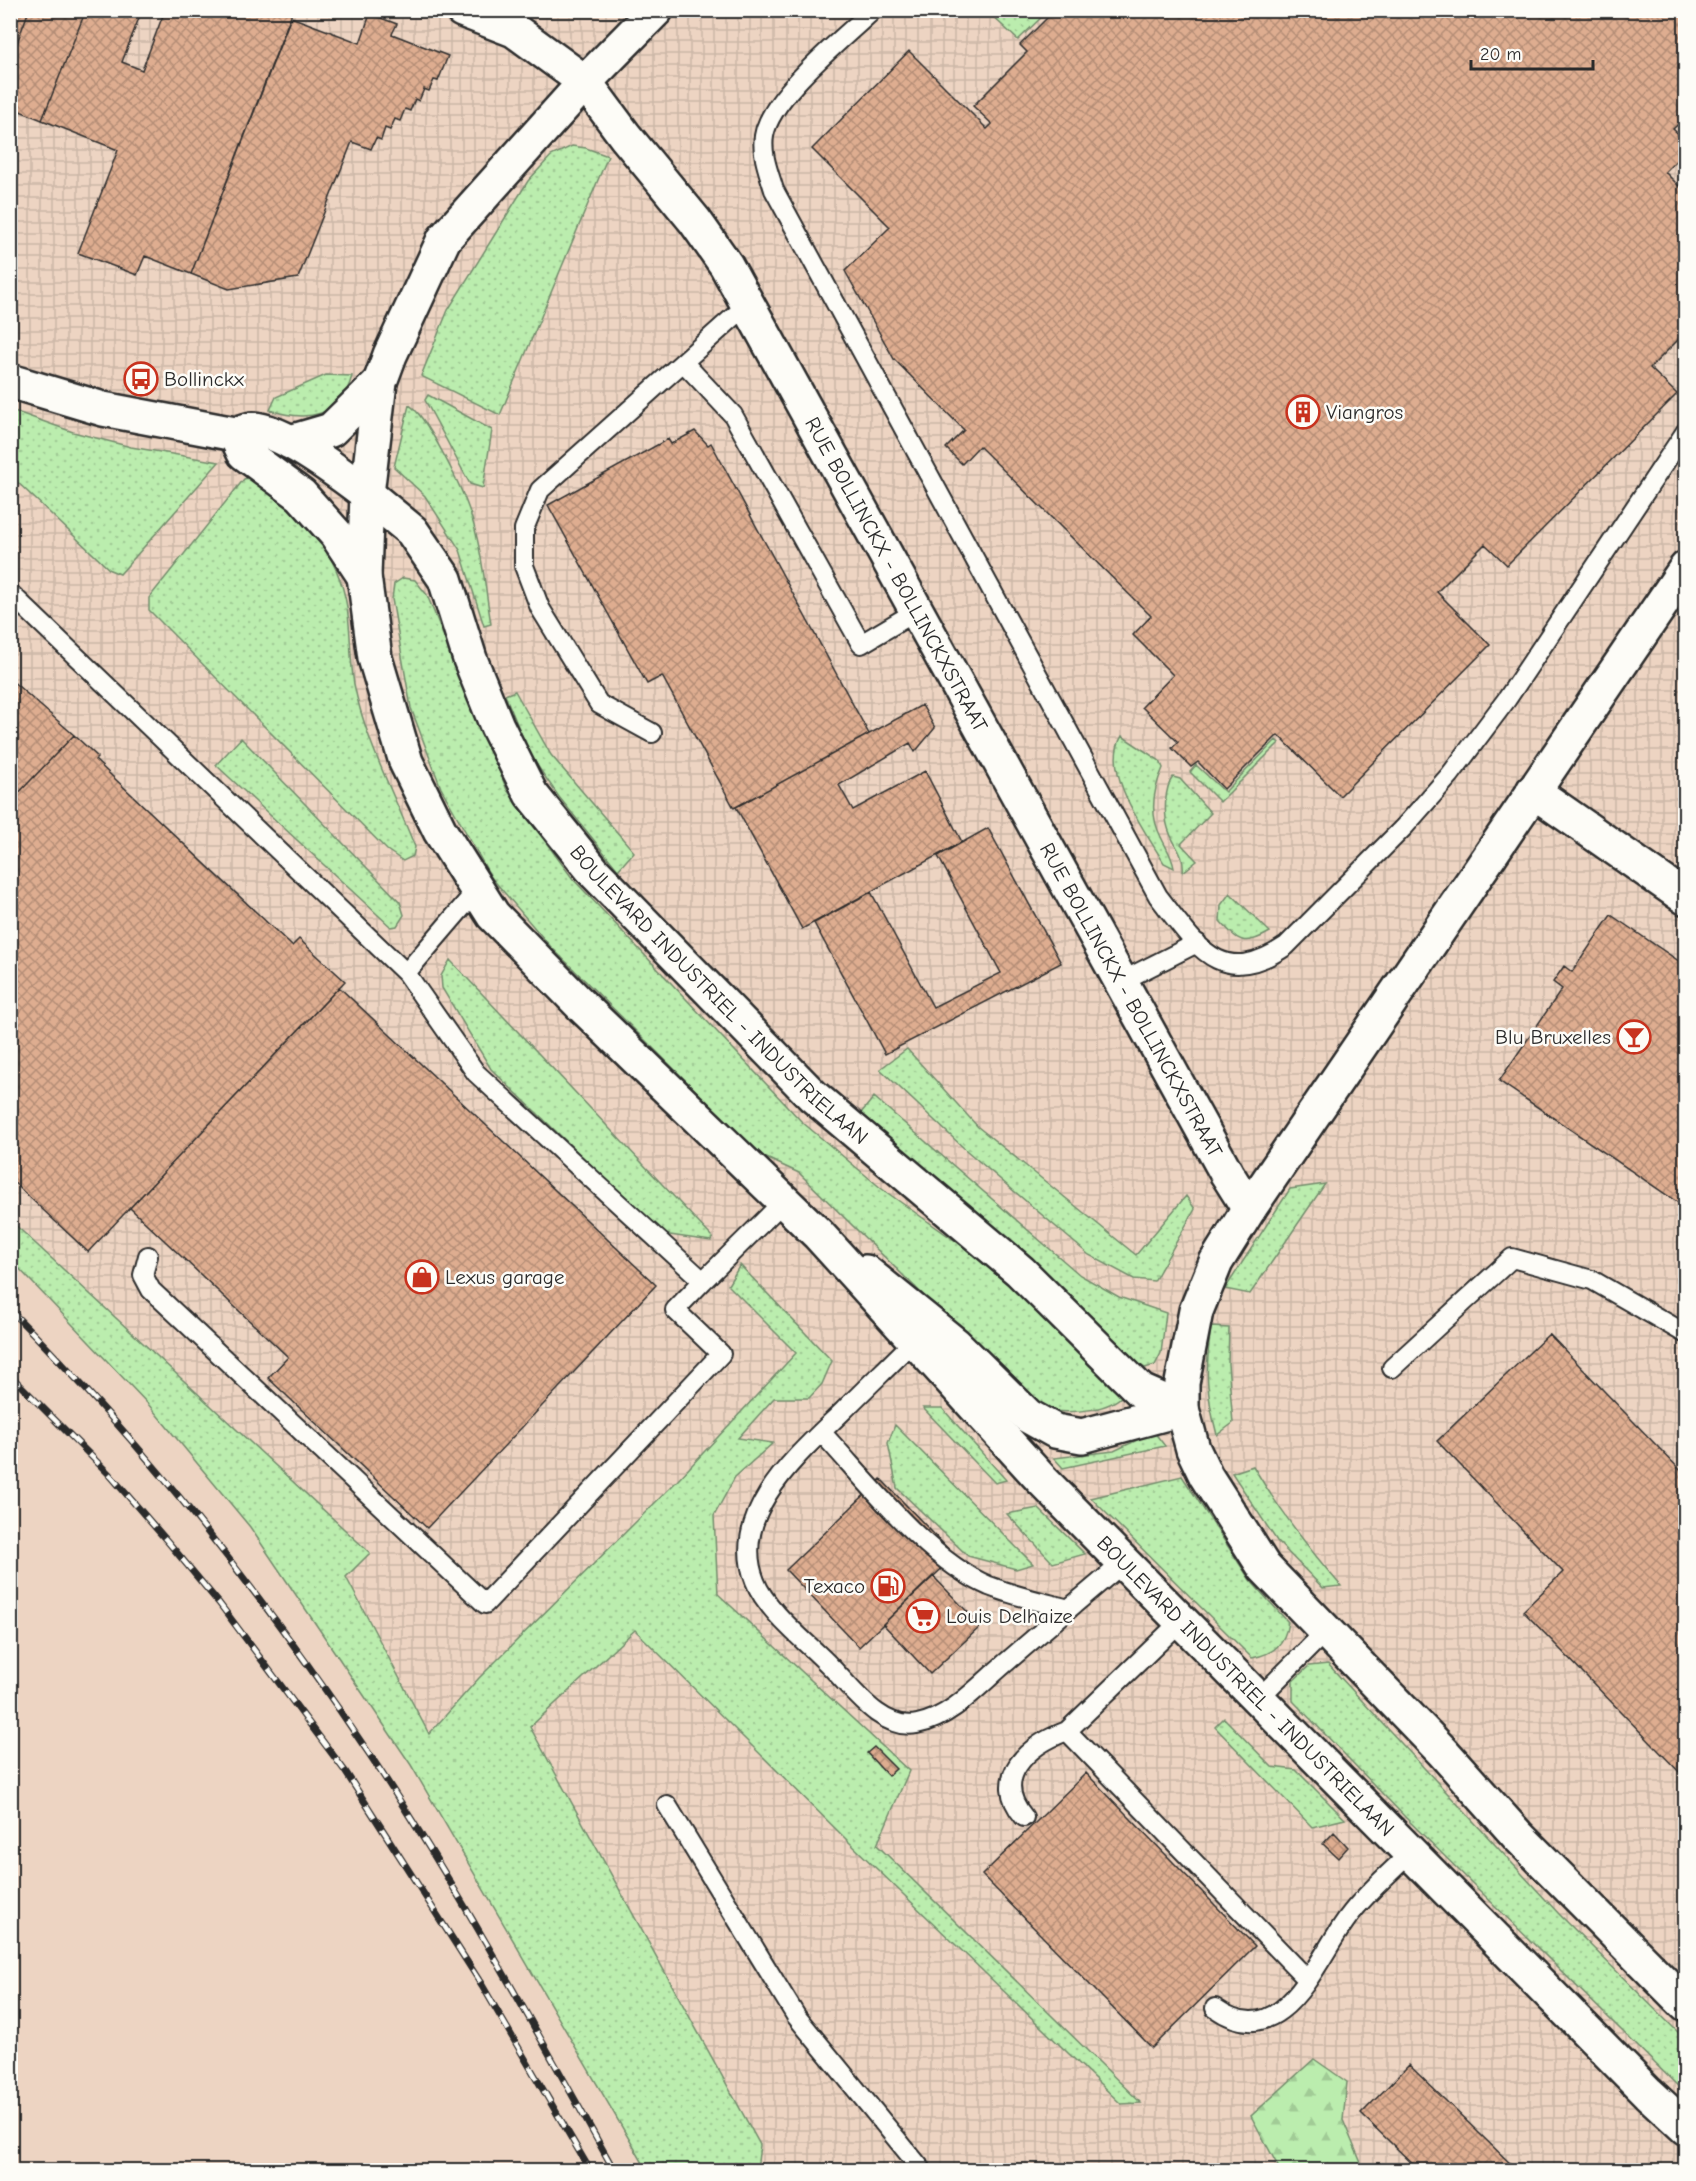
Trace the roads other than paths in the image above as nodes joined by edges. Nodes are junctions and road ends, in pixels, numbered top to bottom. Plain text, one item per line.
1 (462, 10) edge
2 (656, 10) edge
3 (873, 10) edge
4 (585, 82) junction
5 (748, 304) junction
6 (683, 362) junction
7 (10, 381) edge
8 (380, 382) junction
9 (1686, 431) edge
10 (235, 434) junction
11 (290, 442) junction
12 (367, 494) junction
13 (1686, 568) edge
14 (364, 576) junction
15 (10, 593) edge
16 (915, 612) junction
17 (652, 733) dead end
18 (1533, 791) junction
19 (477, 890) junction
20 (1686, 897) edge
21 (1197, 943) junction
22 (406, 973) junction
23 (1120, 981) junction
24 (784, 1201) junction
25 (1249, 1209) junction
26 (818, 1234) junction
27 (148, 1256) dead end
28 (703, 1281) junction
29 (1686, 1334) edge
30 (915, 1341) junction
31 (1392, 1368) dead end
32 (1182, 1409) junction
33 (821, 1432) junction
34 (1123, 1563) junction
35 (1069, 1609) junction
36 (1181, 1621) junction
37 (1326, 1631) junction
38 (1258, 1699) junction
39 (1067, 1731) junction
40 (667, 1805) dead end
41 (1024, 1817) dead end
42 (1410, 1853) junction
43 (1307, 1979) junction
44 (1686, 2005) edge
45 (1215, 2008) dead end
46 (1686, 2128) edge
47 (922, 2170) edge

1 - 4 main road, RUE BOLLINCKX - BOLLINCKXSTRAAT
2 - 4 main road
3 - 21 lane
4 - 5 main road, RUE BOLLINCKX - BOLLINCKXSTRAAT
4 - 8 main road
5 - 6 lane
5 - 16 main road, RUE BOLLINCKX - BOLLINCKXSTRAAT
6 - 16 lane
6 - 17 lane
7 - 10 main road, BOULEVARD INDUSTRIEL - INDUSTRIELAAN
8 - 11 main road
8 - 12 main road
9 - 21 lane
10 - 11 main road, BOULEVARD INDUSTRIEL - INDUSTRIELAAN
10 - 14 main road, BOULEVARD INDUSTRIEL - INDUSTRIELAAN
11 - 12 main road, BOULEVARD INDUSTRIEL - INDUSTRIELAAN
12 - 14 main road, BOULEVARD INDUSTRIEL - INDUSTRIELAAN
12 - 32 main road, BOULEVARD INDUSTRIEL - INDUSTRIELAAN
13 - 18 main road
14 - 19 main road, BOULEVARD INDUSTRIEL - INDUSTRIELAAN
15 - 22 lane
16 - 23 main road, RUE BOLLINCKX - BOLLINCKXSTRAAT
18 - 20 main road
18 - 25 main road
19 - 22 lane
19 - 24 main road, BOULEVARD INDUSTRIEL - INDUSTRIELAAN
21 - 23 lane
22 - 28 lane
23 - 25 main road, RUE BOLLINCKX - BOLLINCKXSTRAAT
24 - 26 main road, BOULEVARD INDUSTRIEL - INDUSTRIELAAN
24 - 28 lane
25 - 32 main road
26 - 30 main road, BOULEVARD INDUSTRIEL - INDUSTRIELAAN
26 - 32 main road, BOULEVARD INDUSTRIEL - INDUSTRIELAAN
27 - 28 lane
29 - 31 lane
30 - 33 lane
30 - 34 main road, BOULEVARD INDUSTRIEL - INDUSTRIELAAN
32 - 37 main road
33 - 35 lane
33 - 35 lane
34 - 35 lane
34 - 36 main road, BOULEVARD INDUSTRIEL - INDUSTRIELAAN
36 - 38 main road, BOULEVARD INDUSTRIEL - INDUSTRIELAAN
36 - 39 lane
37 - 38 lane
37 - 44 main road
38 - 42 main road, BOULEVARD INDUSTRIEL - INDUSTRIELAAN
39 - 41 lane
39 - 43 lane
40 - 47 lane
42 - 43 lane
42 - 46 main road, BOULEVARD INDUSTRIEL - INDUSTRIELAAN
43 - 45 lane

